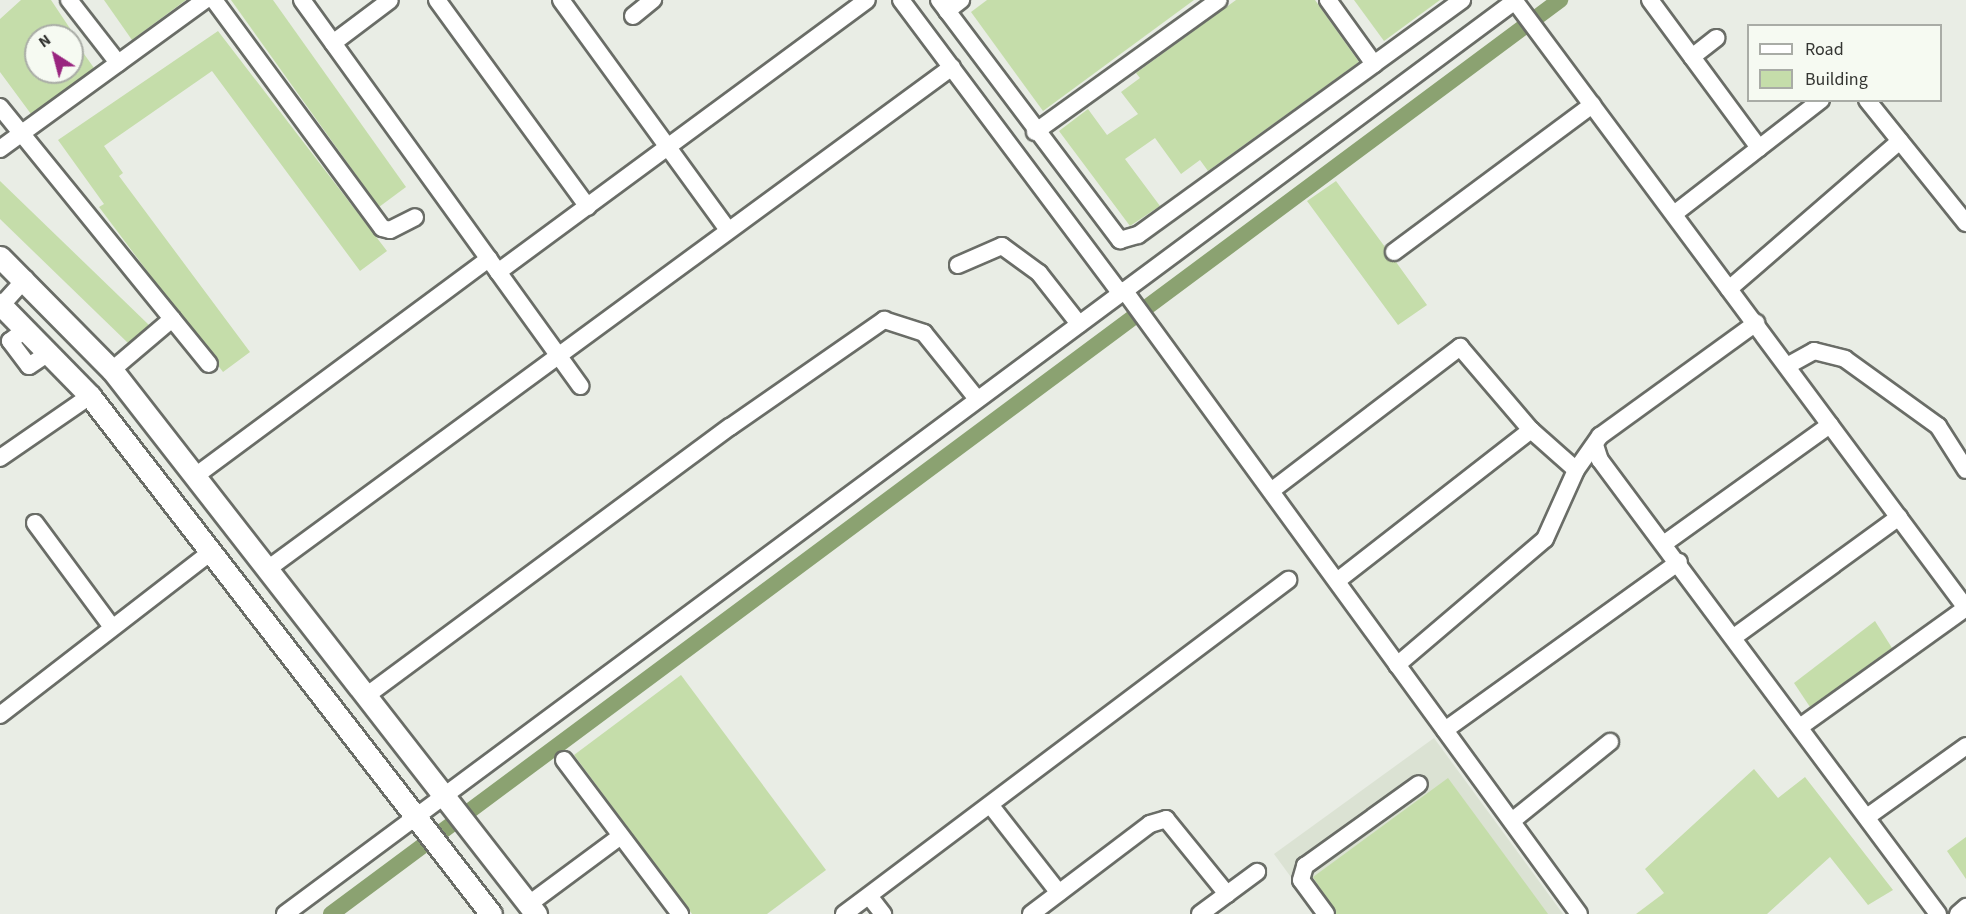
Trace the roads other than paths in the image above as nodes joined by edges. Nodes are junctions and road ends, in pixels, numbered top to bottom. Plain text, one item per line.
1 (69, 0) edge
2 (205, 0) edge
3 (214, 0) edge
4 (302, 0) edge
5 (390, 0) edge
6 (437, 0) edge
7 (561, 0) edge
8 (653, 0) edge
9 (867, 0) edge
10 (901, 0) edge
11 (962, 0) edge
12 (1219, 0) edge
13 (1328, 0) edge
14 (1462, 0) edge
15 (1650, 0) edge
16 (1517, 3) edge
17 (943, 5) edge
18 (633, 16) dead end
19 (1716, 38) dead end
20 (333, 43) junction
21 (1692, 57) junction
22 (118, 63) junction
23 (1374, 64) junction
24 (952, 68) junction
25 (1818, 102) edge
26 (1869, 102) edge
27 (1592, 105) junction
28 (0, 107) edge
29 (1035, 132) junction
30 (20, 134) junction
31 (1900, 141) junction
32 (667, 147) junction
33 (1759, 148) junction
34 (0, 149) edge
35 (588, 207) junction
36 (1674, 214) junction
37 (415, 218) dead end
38 (1966, 223) edge
39 (728, 230) junction
40 (1394, 252) dead end
41 (0, 257) edge
42 (494, 265) junction
43 (958, 265) dead end
44 (25, 279) junction
45 (1729, 289) junction
46 (1130, 299) junction
47 (0, 306) edge
48 (172, 319) junction
49 (1756, 323) junction
50 (1079, 324) junction
51 (557, 353) junction
52 (208, 364) dead end
53 (1787, 366) junction
54 (112, 370) junction
55 (580, 386) dead end
56 (90, 396) junction
57 (977, 399) junction
58 (1830, 425) junction
59 (1531, 430) junction
60 (1595, 445) junction
61 (0, 458) edge
62 (1576, 470) junction
63 (1966, 470) edge
64 (198, 474) junction
65 (1271, 491) junction
66 (1899, 518) junction
67 (35, 523) dead end
68 (1665, 543) junction
69 (212, 552) junction
70 (1679, 562) junction
71 (269, 568) junction
72 (1288, 580) dead end
73 (1337, 581) junction
74 (112, 627) junction
75 (1734, 637) junction
76 (1397, 665) junction
77 (366, 696) junction
78 (0, 715) edge
79 (1800, 727) junction
80 (1445, 730) junction
81 (1610, 742) dead end
82 (1966, 746) edge
83 (564, 760) dead end
84 (1419, 784) dead end
85 (991, 806) junction
86 (455, 811) junction
87 (1867, 817) junction
88 (1512, 821) junction
89 (427, 833) junction
90 (621, 836) junction
91 (1257, 872) dead end
92 (1059, 893) junction
93 (1227, 894) junction
94 (869, 896) junction
95 (1966, 907) edge
96 (532, 909) edge
97 (285, 914) edge
98 (491, 914) edge
99 (680, 914) edge
100 (844, 914) edge
101 (883, 914) edge
102 (1031, 914) edge
103 (1200, 914) edge
104 (1326, 914) edge
105 (1579, 914) edge
106 (1938, 914) edge
107 (1958, 914) edge

1 - 22 street
2 - 22 street
3 - 37 street
4 - 20 street
5 - 20 street
6 - 35 street
7 - 32 street
8 - 18 street
9 - 32 street
10 - 24 street
11 - 17 street
12 - 29 street
13 - 23 street
14 - 23 street
15 - 21 street
16 - 27 street
16 - 46 street
17 - 29 street
19 - 21 street
20 - 42 street
21 - 33 street
22 - 30 street
23 - 29 street
24 - 39 street
24 - 46 street
25 - 33 street
26 - 31 street
27 - 36 street
27 - 40 street
28 - 30 street
30 - 34 street
30 - 48 street
31 - 38 street
31 - 45 street
32 - 35 street
32 - 39 street
33 - 36 street
35 - 42 street
36 - 45 street
39 - 51 street
41 - 44 main road
42 - 51 street
42 - 64 street
43 - 50 street
44 - 47 street
44 - 54 main road
45 - 49 street
46 - 50 street
46 - 65 street
47 - 56 main road
48 - 52 street
48 - 54 street
49 - 53 street
49 - 60 street
50 - 57 street
51 - 55 street
51 - 71 street
53 - 58 street
53 - 63 street
54 - 64 main road
56 - 61 street
56 - 69 main road
57 - 77 street
57 - 86 street
58 - 66 street
58 - 68 street
59 - 62 street
59 - 65 street
59 - 73 street
60 - 62 street
60 - 68 street
62 - 76 street
64 - 71 main road
65 - 73 street
66 - 75 street
66 - 79 street
67 - 74 street
68 - 70 street
69 - 74 street
69 - 89 main road
70 - 75 street
70 - 80 street
71 - 77 main road
72 - 85 street
73 - 76 street
74 - 78 street
75 - 79 street
76 - 80 street
77 - 86 main road
79 - 87 street
80 - 88 street
81 - 88 street
82 - 87 street
83 - 90 street
84 - 104 street
85 - 92 street
85 - 94 street
86 - 89 street
86 - 96 main road
87 - 106 street
88 - 105 street
89 - 97 street
89 - 98 main road
90 - 96 street
90 - 99 street
91 - 93 street
92 - 93 street
92 - 102 street
93 - 103 street
94 - 100 street
94 - 101 street
95 - 107 street

